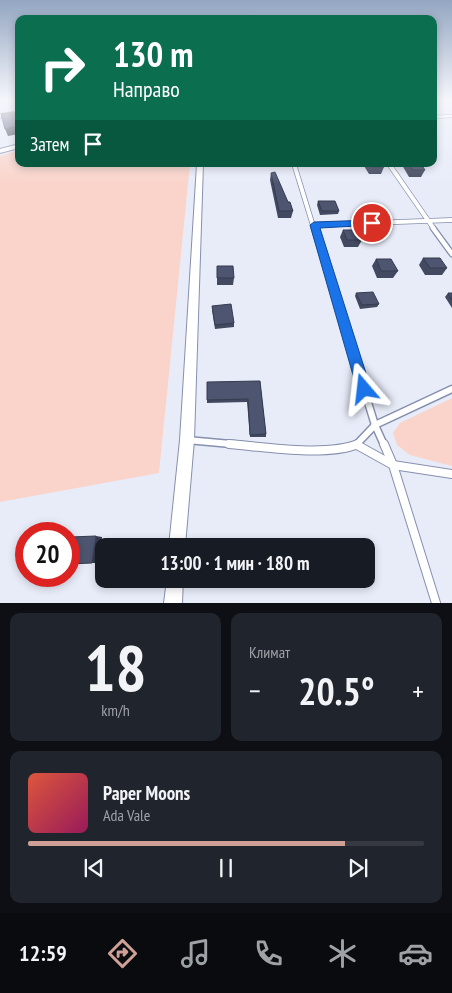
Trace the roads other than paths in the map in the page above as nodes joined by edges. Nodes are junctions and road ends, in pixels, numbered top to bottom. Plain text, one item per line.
1 (15, 147) edge
2 (0, 151) edge
3 (200, 167) edge
4 (295, 167) edge
5 (392, 167) edge
6 (452, 220) edge
7 (429, 221) junction
8 (314, 225) junction
9 (452, 254) edge
10 (452, 389) edge
11 (375, 425) junction
12 (187, 440) junction
13 (357, 445) junction
14 (393, 465) junction
15 (452, 474) edge
16 (178, 538) edge
17 (174, 588) edge
18 (173, 603) edge
19 (436, 603) edge

1 - 2 street
3 - 12 street
4 - 8 lane
5 - 7 lane
6 - 7 lane
7 - 8 lane
7 - 9 lane
8 - 11 lane
10 - 11 lane
11 - 13 lane
11 - 14 lane
12 - 13 lane
12 - 16 street
13 - 14 lane
14 - 15 lane
14 - 19 lane
17 - 18 street

